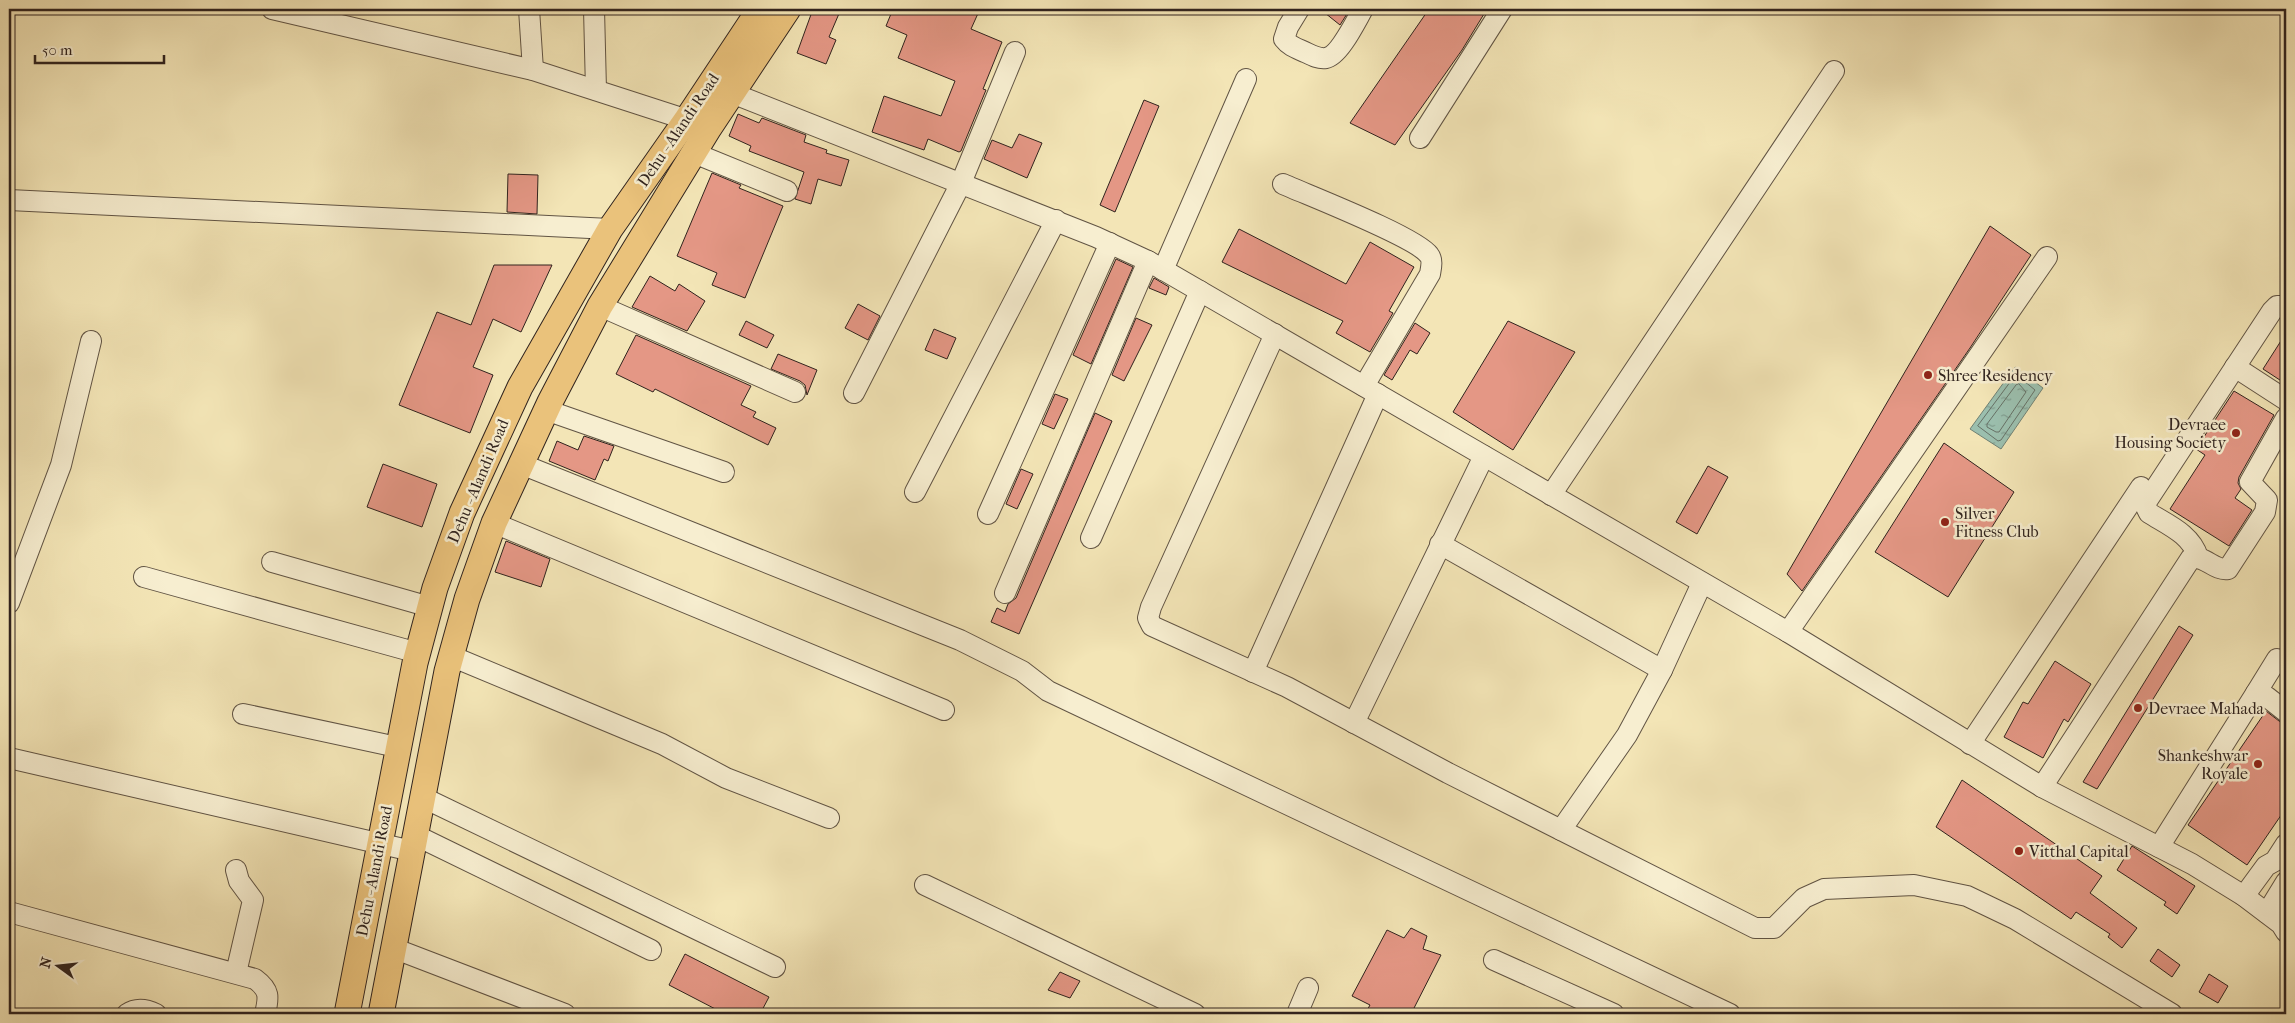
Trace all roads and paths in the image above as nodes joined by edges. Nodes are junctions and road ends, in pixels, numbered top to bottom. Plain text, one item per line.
1 (272, 9) edge
2 (529, 9) edge
3 (594, 9) edge
4 (760, 9) edge
5 (788, 9) edge
6 (1299, 9) edge
7 (1363, 9) edge
8 (1502, 9) edge
9 (1015, 52) dead end
10 (533, 70) junction
11 (1834, 71) dead end
12 (1246, 79) dead end
13 (710, 84) junction
14 (596, 90) junction
15 (733, 92) junction
16 (698, 123) junction
17 (1420, 138) dead end
18 (694, 153) junction
19 (962, 183) junction
20 (1283, 184) dead end
21 (787, 191) dead end
22 (9, 200) edge
23 (1056, 220) junction
24 (610, 229) junction
25 (1110, 243) junction
26 (2048, 257) dead end
27 (1156, 265) junction
28 (1200, 291) junction
29 (600, 306) junction
30 (2286, 306) edge
31 (1275, 334) junction
32 (91, 341) dead end
33 (2235, 367) junction
34 (1371, 390) junction
35 (795, 392) dead end
36 (854, 393) dead end
37 (2286, 400) edge
38 (546, 410) junction
39 (2286, 418) edge
40 (1484, 456) junction
41 (521, 464) junction
42 (724, 472) dead end
43 (2142, 487) dead end
44 (915, 492) dead end
45 (1551, 495) junction
46 (988, 514) dead end
47 (494, 523) junction
48 (1091, 538) dead end
49 (1440, 544) junction
50 (2198, 557) junction
51 (272, 562) dead end
52 (144, 578) dead end
53 (1702, 583) junction
54 (1005, 593) dead end
55 (9, 603) edge
56 (430, 607) junction
57 (1788, 632) junction
58 (418, 653) junction
59 (451, 656) junction
60 (2277, 658) dead end
61 (1662, 670) junction
62 (1253, 672) junction
63 (2256, 693) junction
64 (944, 710) dead end
65 (2286, 712) edge
66 (243, 714) dead end
67 (1354, 723) junction
68 (1970, 744) junction
69 (398, 747) junction
70 (9, 758) edge
71 (2042, 788) junction
72 (422, 796) junction
73 (829, 818) dead end
74 (1561, 830) junction
75 (413, 843) junction
76 (380, 844) junction
77 (2159, 847) junction
78 (2281, 852) edge
79 (236, 870) dead end
80 (2286, 882) edge
81 (925, 885) dead end
82 (2256, 904) junction
83 (9, 912) edge
84 (2286, 932) edge
85 (393, 948) junction
86 (651, 950) dead end
87 (1494, 960) dead end
88 (775, 967) dead end
89 (236, 973) junction
90 (1308, 988) dead end
91 (128, 1014) edge
92 (156, 1014) edge
93 (265, 1014) edge
94 (347, 1014) edge
95 (381, 1014) edge
96 (565, 1014) edge
97 (1195, 1014) edge
98 (1297, 1014) edge
99 (1614, 1014) edge
100 (1730, 1014) edge
101 (2172, 1014) edge

1 - 10 street
2 - 10 street
3 - 14 street
4 - 13 main road, Dehu - Alandi Road
5 - 15 main road, Dehu - Alandi Road
6 - 7 street
8 - 17 street
9 - 19 street
10 - 14 street
11 - 45 street
12 - 27 street
13 - 15 street
13 - 16 main road, Dehu - Alandi Road
14 - 16 street
15 - 16 main road, Dehu - Alandi Road
15 - 19 street
16 - 18 main road, Dehu - Alandi Road
16 - 24 main road, Dehu - Alandi Road
18 - 21 street
18 - 29 main road, Dehu - Alandi Road
19 - 23 street
19 - 36 street
20 - 34 street
22 - 24 street
23 - 25 street
23 - 44 street
24 - 56 main road, Dehu - Alandi Road
25 - 27 street
25 - 46 street
26 - 57 street
27 - 28 street
27 - 54 street
28 - 31 street
28 - 48 street
29 - 35 street
29 - 38 main road, Dehu - Alandi Road
30 - 33 street
31 - 34 street
31 - 62 street
32 - 55 street
33 - 37 street
33 - 50 street
34 - 40 street
34 - 62 street
38 - 41 main road, Dehu - Alandi Road
38 - 42 street
39 - 50 street
40 - 45 street
40 - 49 street
41 - 47 main road, Dehu - Alandi Road
41 - 100 street
43 - 68 street
45 - 53 street
47 - 59 main road, Dehu - Alandi Road
47 - 64 street
49 - 61 street
49 - 67 street
50 - 71 street
51 - 56 street
52 - 58 street
53 - 57 street
53 - 61 street
56 - 58 main road, Dehu - Alandi Road
57 - 68 street
58 - 69 main road, Dehu - Alandi Road
59 - 72 main road, Dehu - Alandi Road
59 - 73 street
60 - 63 street
61 - 74 street
62 - 67 street
63 - 65 street
63 - 77 street
66 - 69 street
67 - 74 street
68 - 71 street
69 - 76 main road, Dehu - Alandi Road
70 - 76 street
71 - 77 street
72 - 75 main road, Dehu - Alandi Road
72 - 88 street
74 - 101 street
75 - 76 street
75 - 85 main road, Dehu - Alandi Road
75 - 86 street
76 - 94 main road, Dehu - Alandi Road
77 - 82 street
78 - 82 street
79 - 89 street
80 - 82 street
81 - 97 street
82 - 84 street
83 - 89 street
85 - 95 main road, Dehu - Alandi Road
85 - 96 street
87 - 99 street
89 - 93 street
90 - 98 street
91 - 92 street

